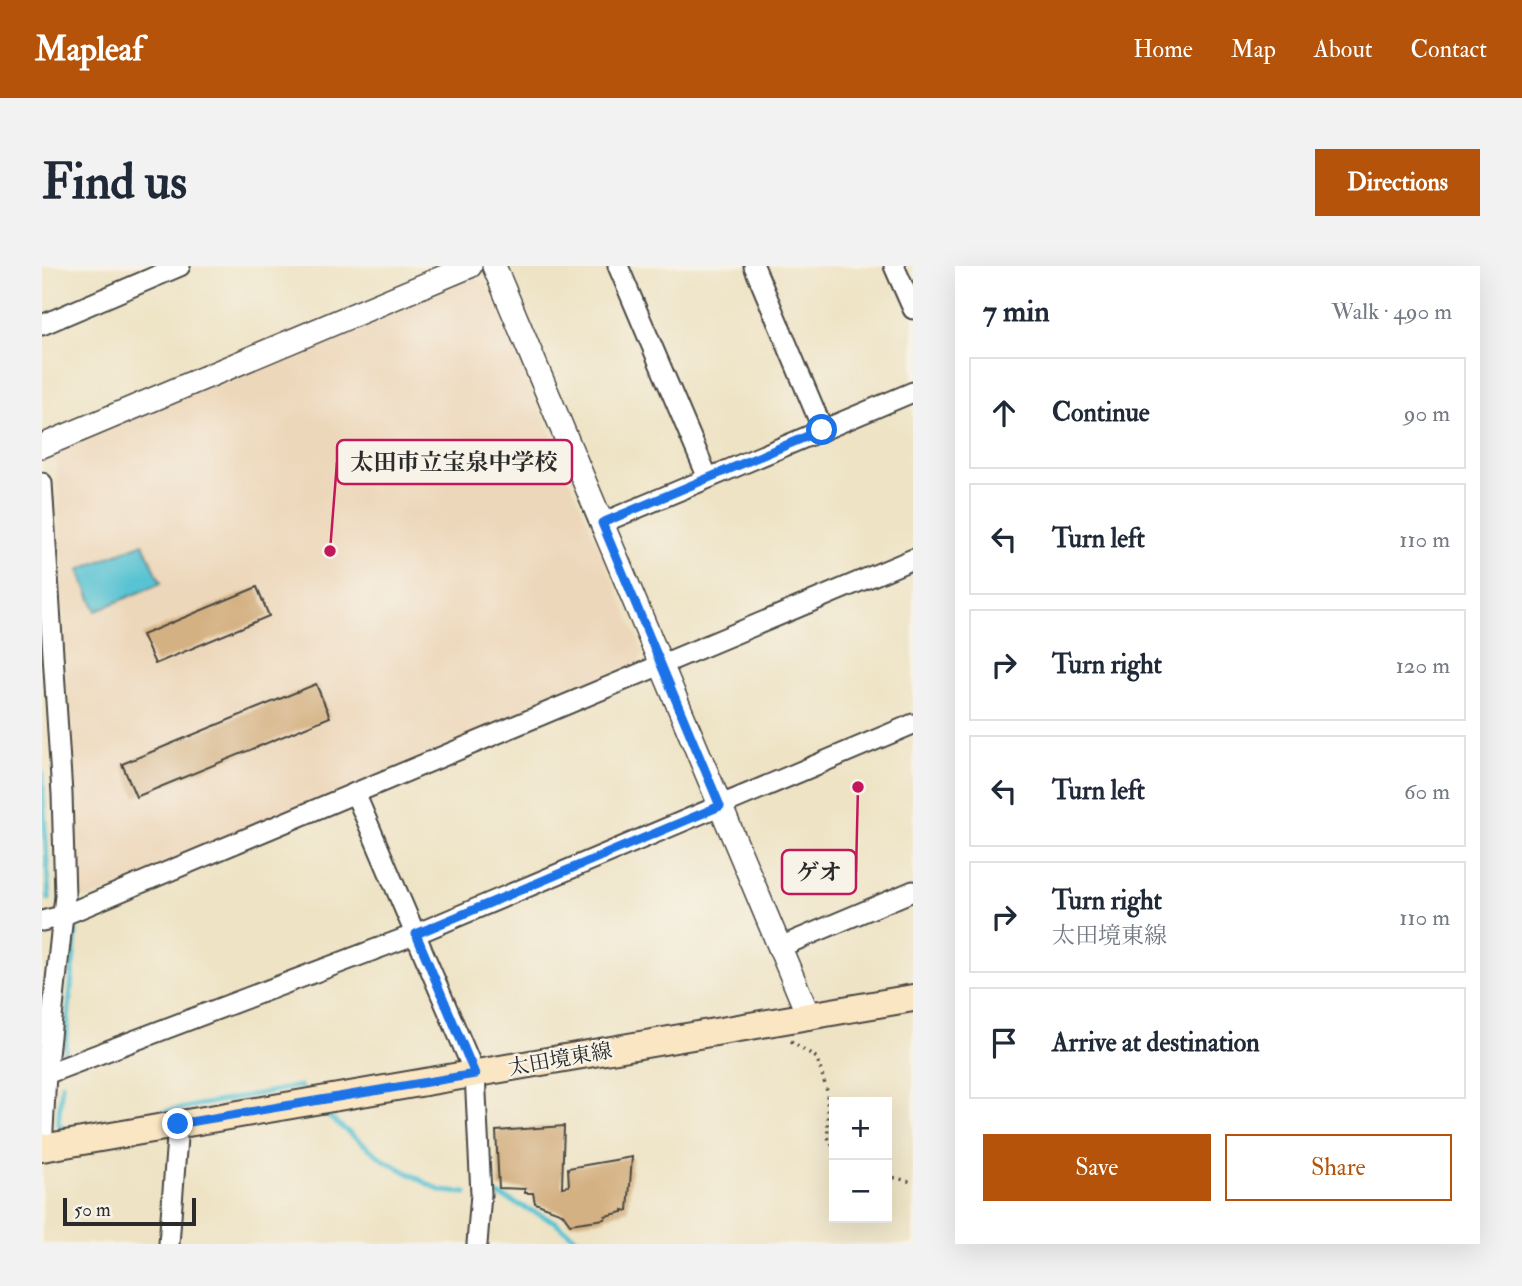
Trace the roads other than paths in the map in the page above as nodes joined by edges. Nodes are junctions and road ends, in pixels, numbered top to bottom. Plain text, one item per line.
1 (180, 266) edge
2 (470, 266) edge
3 (494, 266) edge
4 (618, 266) edge
5 (754, 266) edge
6 (894, 266) edge
7 (913, 309) edge
8 (42, 325) edge
9 (913, 392) edge
10 (822, 430) junction
11 (42, 446) edge
12 (708, 478) junction
13 (42, 483) edge
14 (602, 523) junction
15 (913, 559) edge
16 (44, 566) edge
17 (660, 664) junction
18 (913, 724) edge
19 (355, 793) junction
20 (720, 806) junction
21 (913, 891) edge
22 (62, 916) junction
23 (42, 920) edge
24 (416, 934) junction
25 (780, 947) junction
26 (913, 998) edge
27 (809, 1017) junction
28 (47, 1074) junction
29 (475, 1074) junction
30 (178, 1124) junction
31 (42, 1148) edge
32 (169, 1244) edge
33 (477, 1244) edge

1 - 8 street
2 - 11 street
3 - 14 street
4 - 12 street
5 - 10 street
6 - 7 street
9 - 10 street
10 - 12 street
12 - 14 street
13 - 16 street
14 - 17 street
15 - 17 street
16 - 22 street
17 - 19 street
17 - 20 street
18 - 20 street
19 - 22 street
19 - 24 street
20 - 24 street
20 - 25 street
21 - 25 street
22 - 23 street
22 - 28 street
24 - 28 street
24 - 29 street
25 - 27 street
26 - 27 main road, 太田境東線
27 - 29 main road, 太田境東線
28 - 31 street
29 - 30 main road, 太田境東線
29 - 33 street
30 - 31 main road, 太田境東線
30 - 32 street

